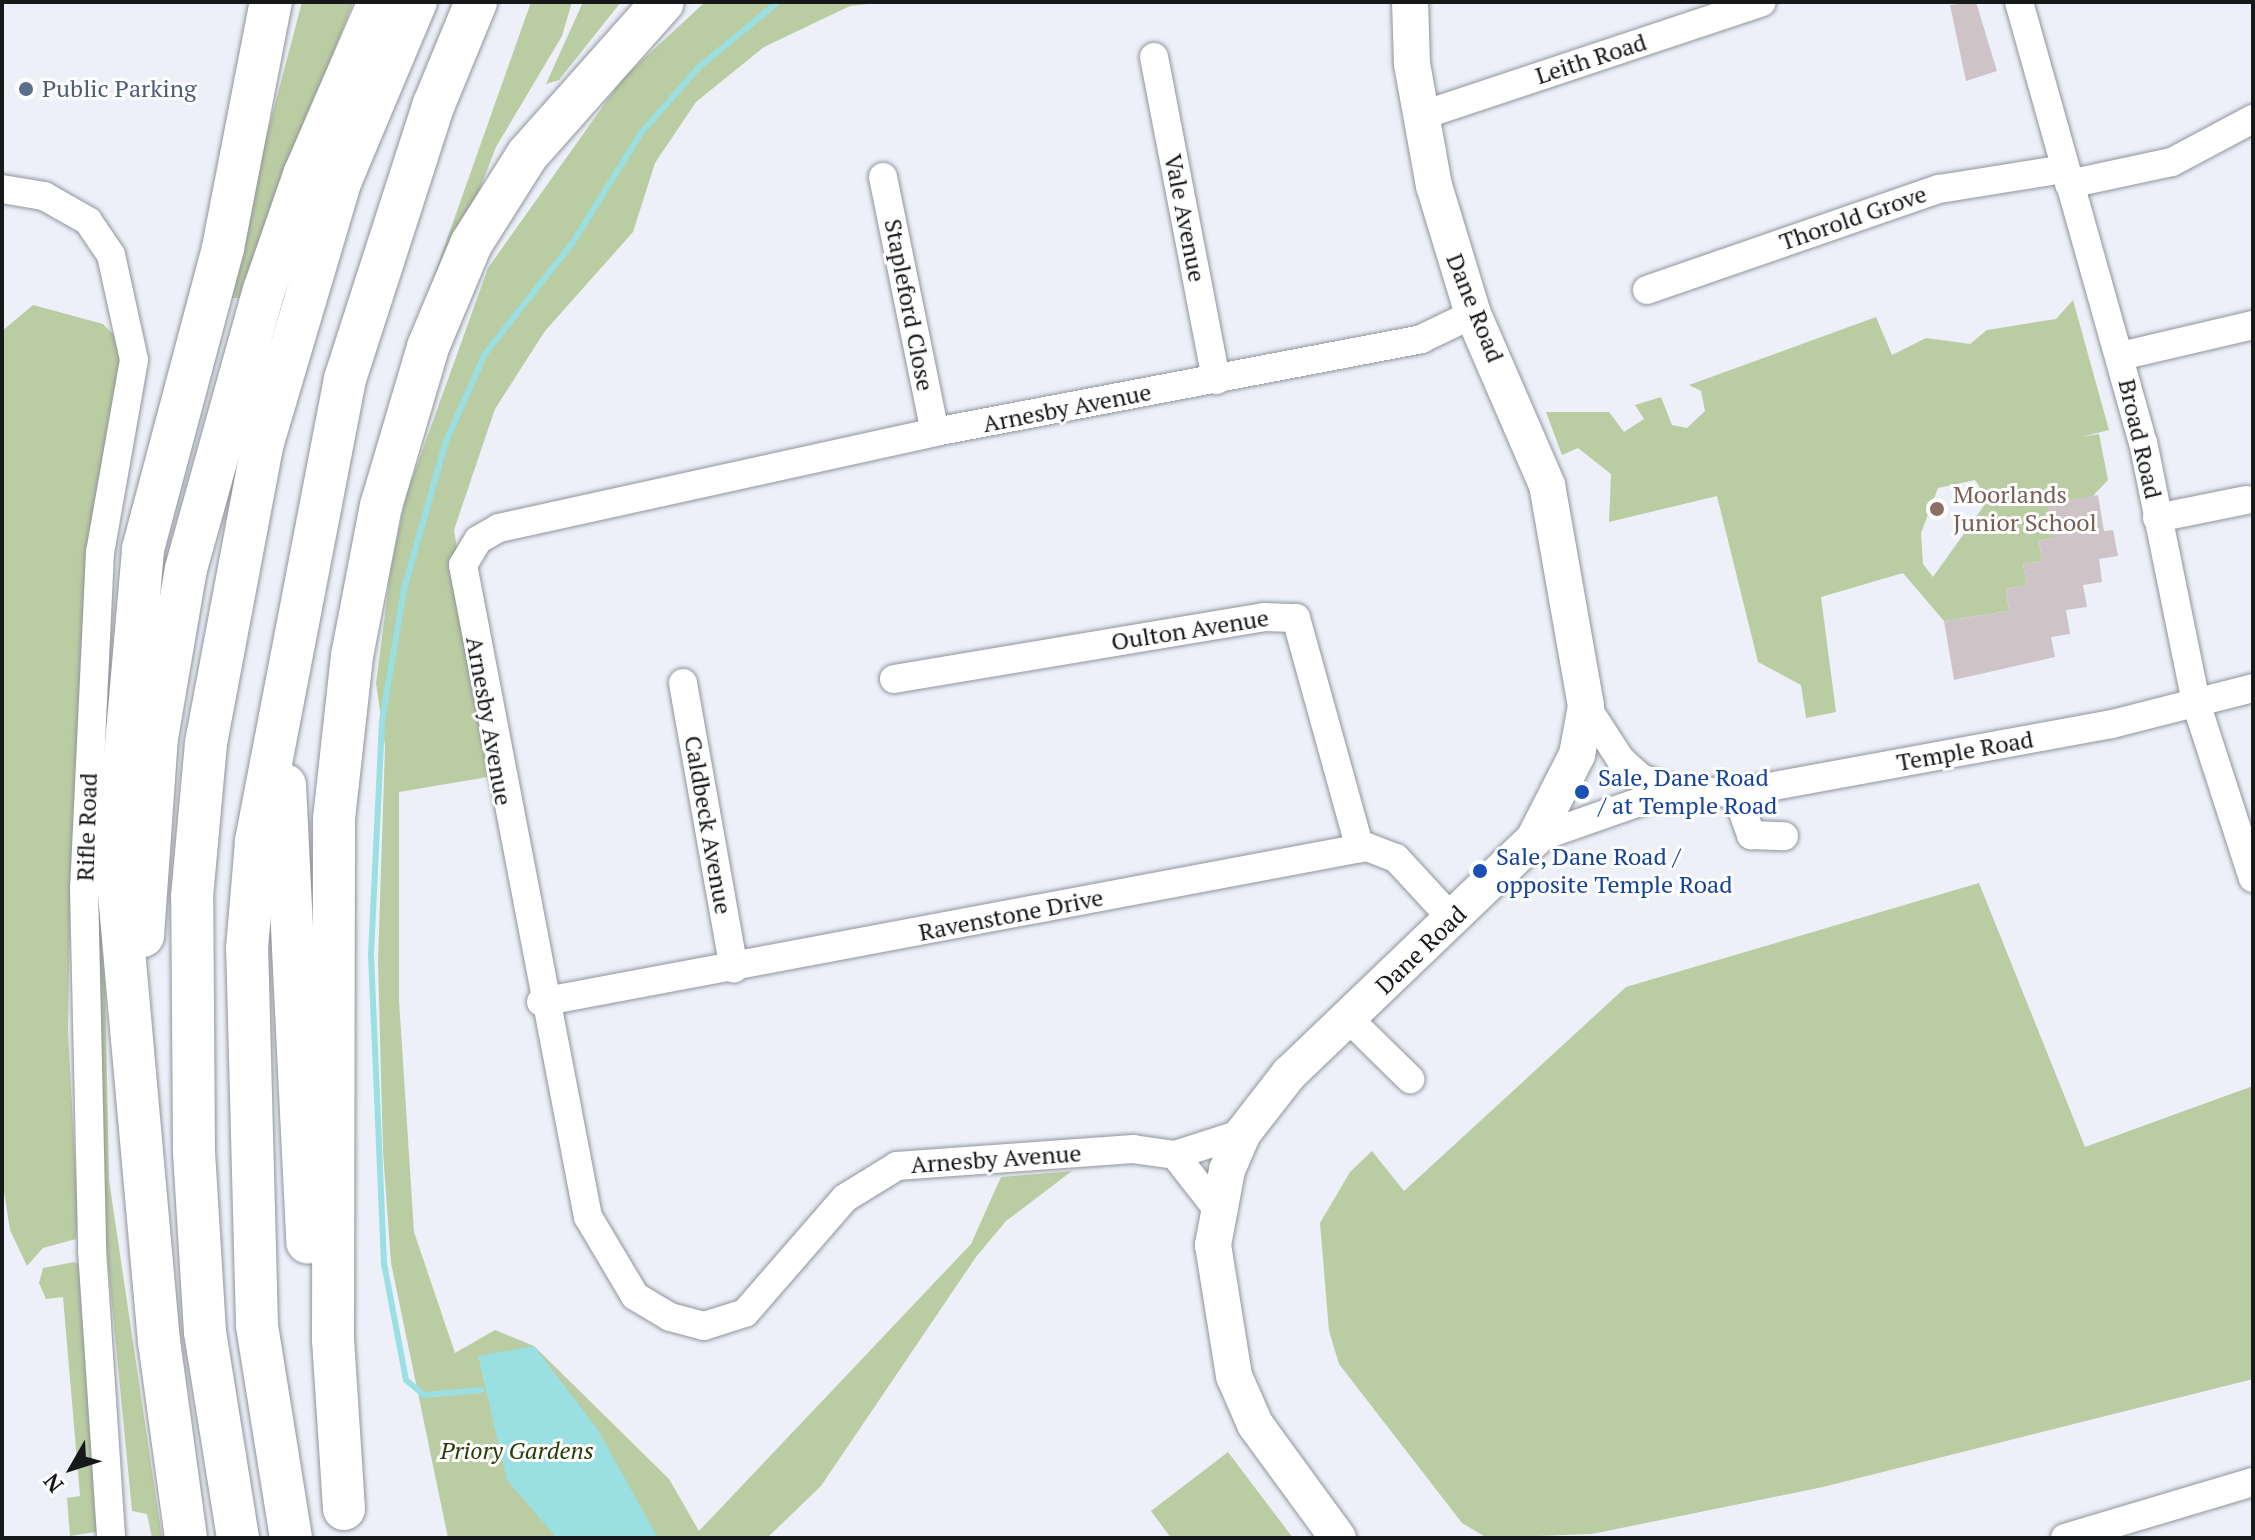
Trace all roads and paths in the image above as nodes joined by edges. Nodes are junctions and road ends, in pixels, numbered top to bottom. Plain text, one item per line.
1 (271, 2) edge
2 (379, 2) edge
3 (416, 2) edge
4 (476, 2) edge
5 (663, 2) edge
6 (1410, 2) edge
7 (1762, 2) edge
8 (2019, 2) edge
9 (1727, 8) edge
10 (1154, 57) dead end
11 (1420, 116) junction
12 (2253, 119) edge
13 (884, 176) dead end
14 (2067, 177) junction
15 (2, 189) edge
16 (317, 260) junction
17 (1647, 290) dead end
18 (1473, 314) junction
19 (2253, 325) edge
20 (2121, 356) junction
21 (1216, 380) junction
22 (935, 432) junction
23 (2246, 500) dead end
24 (2157, 518) junction
25 (283, 672) junction
26 (894, 679) dead end
27 (683, 683) dead end
28 (2253, 688) edge
29 (2196, 703) junction
30 (1586, 706) junction
31 (1673, 790) junction
32 (1736, 793) junction
33 (1784, 836) dead end
34 (1534, 839) junction
35 (1360, 848) junction
36 (148, 869) junction
37 (2253, 878) edge
38 (1452, 919) junction
39 (734, 968) junction
40 (541, 1002) junction
41 (1349, 1019) junction
42 (1409, 1081) dead end
43 (1243, 1133) junction
44 (1175, 1155) junction
45 (143, 1157) junction
46 (1217, 1209) junction
47 (2253, 1482) edge
48 (347, 1523) edge
49 (2076, 1536) edge
50 (111, 1538) edge
51 (186, 1538) edge
52 (238, 1538) edge
53 (291, 1538) edge
54 (1338, 1538) edge

1 - 45 highway
2 - 36 highway
3 - 16 highway
4 - 25 highway
5 - 48 highway
6 - 11 main road, Dane Road
7 - 9 street, Leith Road
8 - 14 street, Broad Road
9 - 11 street, Leith Road
10 - 21 street, Vale Avenue
11 - 18 main road, Dane Road
12 - 14 street, Thorold Grove
13 - 22 street, Stapleford Close
14 - 17 street, Thorold Grove
14 - 20 street, Broad Road
15 - 50 street, Rifle Road
16 - 36 highway
16 - 52 highway
18 - 21 street, Arnesby Avenue
18 - 30 main road, Dane Road
19 - 20 street
20 - 24 street, Broad Road
21 - 22 street, Arnesby Avenue
22 - 40 street, Arnesby Avenue
23 - 24 street
24 - 29 street, Broad Road
25 - 48 highway
25 - 53 highway
26 - 35 street, Oulton Avenue
27 - 39 street, Caldbeck Avenue
28 - 29 street, Temple Road
29 - 32 street, Temple Road
29 - 37 street, Broad Road
30 - 31 street, Temple Road
30 - 34 main road, Dane Road
31 - 32 street, Temple Road
31 - 34 street, Temple Road
32 - 33 street
34 - 38 main road, Dane Road
35 - 38 street, Ravenstone Drive
35 - 39 street, Ravenstone Drive
36 - 45 highway
38 - 41 main road, Dane Road
39 - 40 street, Ravenstone Drive
40 - 44 street, Arnesby Avenue
41 - 42 street
41 - 43 main road, Dane Road
43 - 44 street, Arnesby Avenue
43 - 46 main road, Dane Road
44 - 46 street
45 - 51 highway
46 - 54 main road, Dane Road
47 - 49 street

